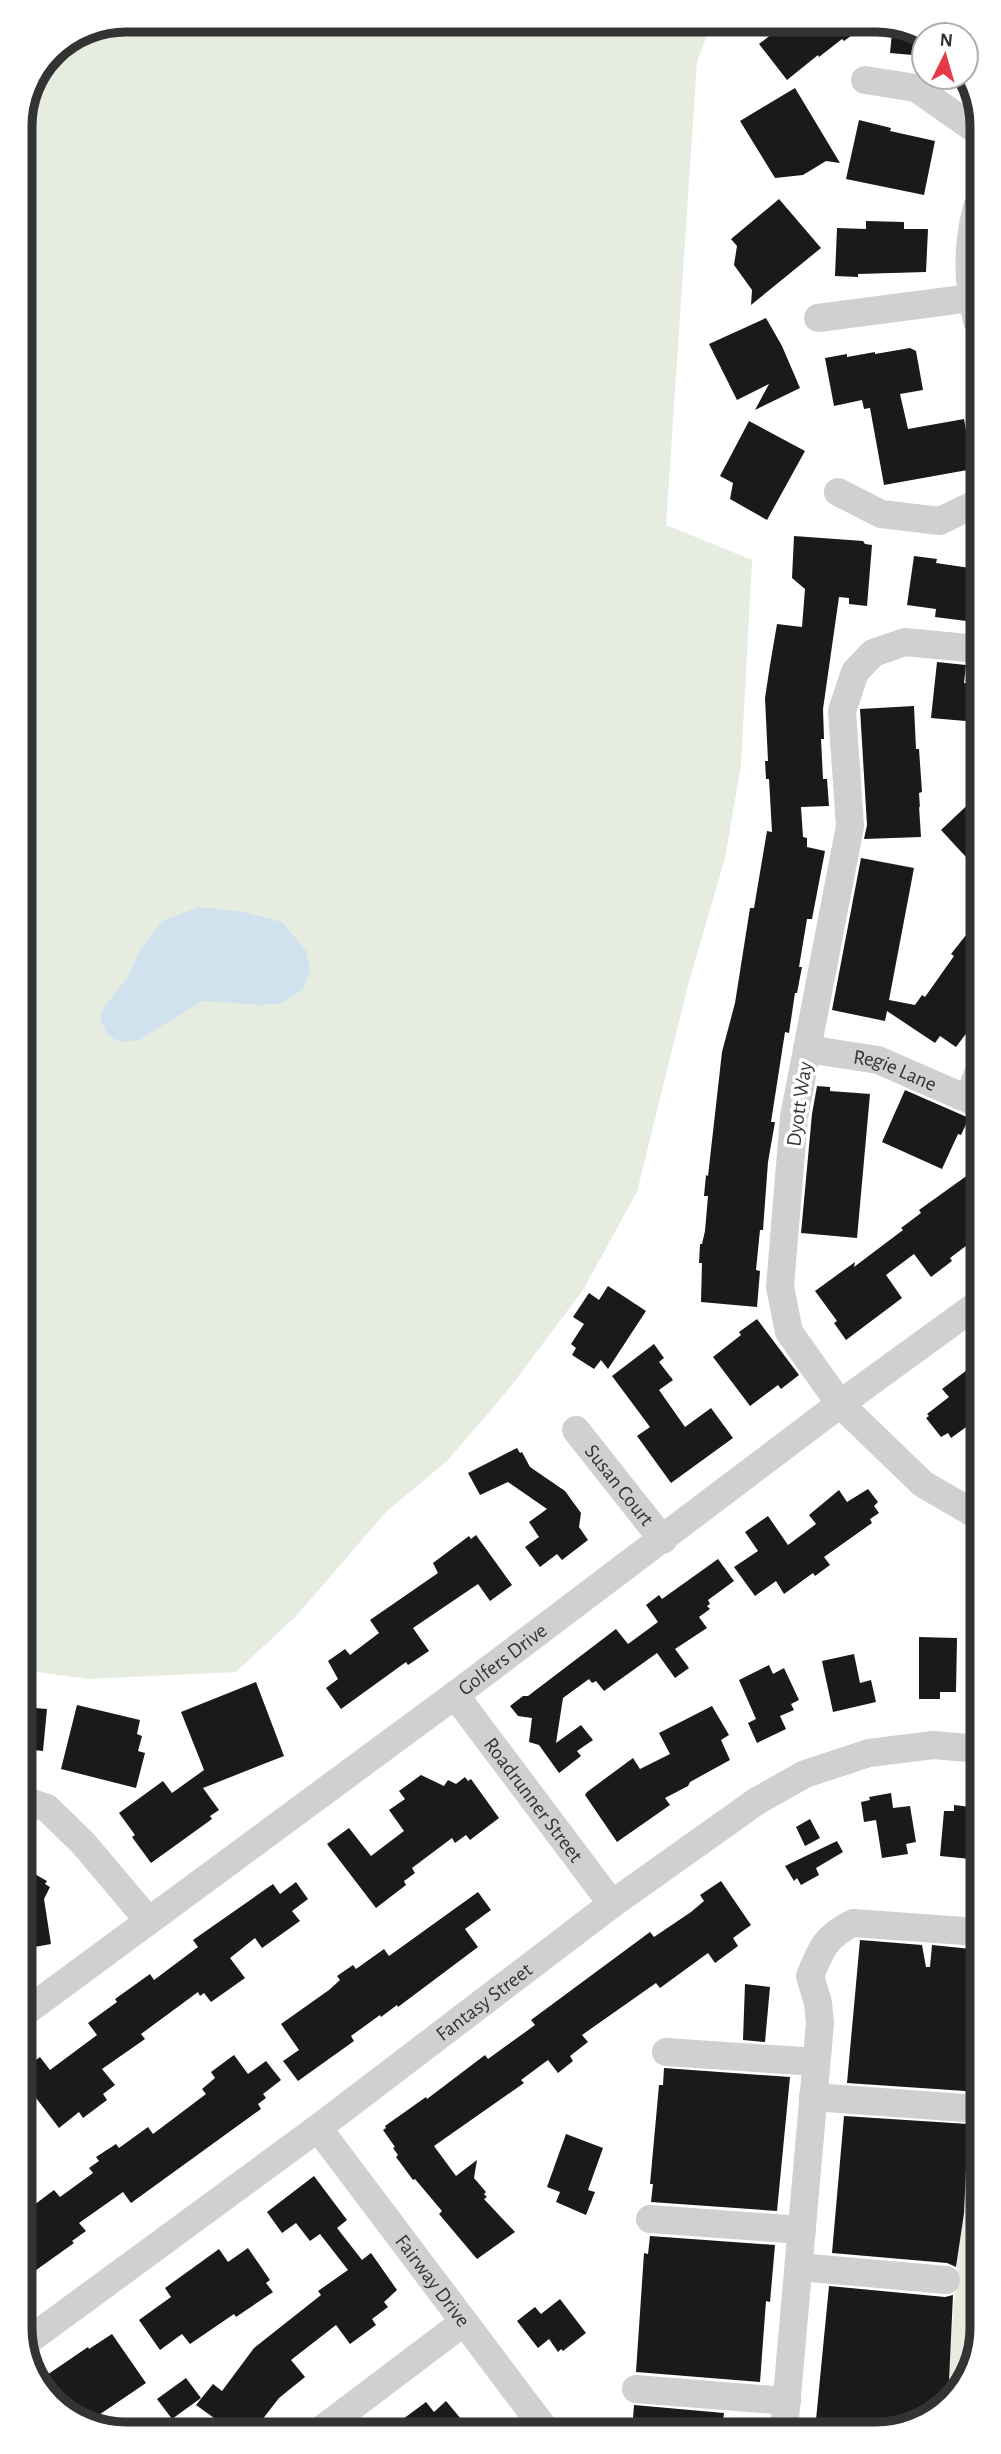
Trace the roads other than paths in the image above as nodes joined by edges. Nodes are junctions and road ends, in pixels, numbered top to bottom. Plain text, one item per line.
1 (865, 80) dead end
2 (970, 126) edge
3 (970, 250) edge
4 (970, 278) edge
5 (970, 309) edge
6 (818, 318) dead end
7 (838, 492) dead end
8 (970, 506) edge
9 (970, 648) edge
10 (807, 1049) junction
11 (970, 1099) edge
12 (970, 1310) edge
13 (841, 1404) junction
14 (576, 1430) dead end
15 (970, 1511) edge
16 (663, 1540) junction
17 (455, 1695) junction
18 (970, 1748) edge
19 (32, 1803) edge
20 (612, 1904) junction
21 (149, 1920) junction
22 (970, 1931) edge
23 (32, 2006) edge
24 (666, 2053) dead end
25 (816, 2062) junction
26 (813, 2097) junction
27 (964, 2108) dead end
28 (318, 2127) junction
29 (650, 2219) dead end
30 (802, 2230) junction
31 (799, 2267) junction
32 (946, 2280) dead end
33 (464, 2322) junction
34 (32, 2337) edge
35 (636, 2389) dead end
36 (787, 2402) junction
37 (332, 2422) edge
38 (539, 2422) edge
39 (785, 2422) edge

1 - 2 street
3 - 4 street
5 - 6 street
7 - 8 street
9 - 10 street, Dyott Way
10 - 11 street, Regie Lane
10 - 13 street, Dyott Way
12 - 13 street, Golfers Drive
13 - 15 street, Dyott Way
13 - 16 street, Golfers Drive
14 - 16 street, Susan Court
16 - 17 street, Golfers Drive
17 - 20 street, Roadrunner Street
17 - 21 street, Golfers Drive
18 - 20 street, Fantasy Street
19 - 21 street
20 - 28 street, Fantasy Street
21 - 23 street, Golfers Drive
22 - 25 street
24 - 25 street
25 - 26 street
26 - 27 street
26 - 30 street
28 - 33 street, Fairway Drive
28 - 34 street, Fantasy Street
29 - 30 street
30 - 31 street
31 - 32 street
31 - 36 street
33 - 37 street
33 - 38 street, Fairway Drive
35 - 36 street
36 - 39 street

